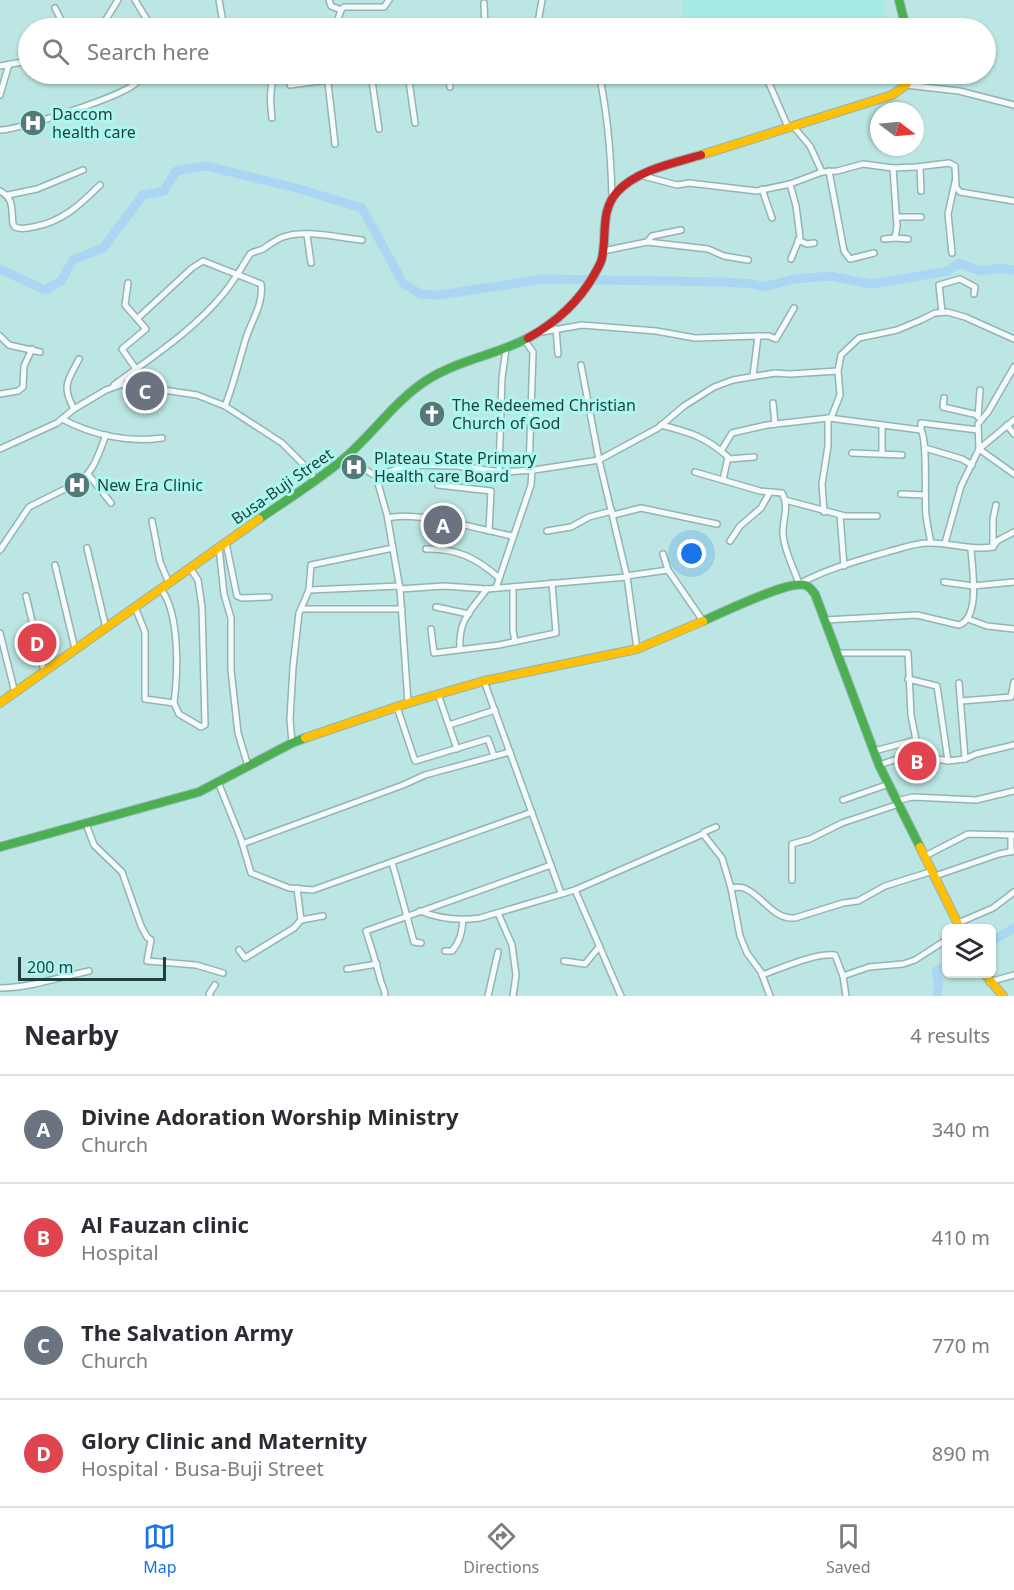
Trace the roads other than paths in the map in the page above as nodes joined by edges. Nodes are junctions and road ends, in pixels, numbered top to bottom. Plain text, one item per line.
1 (118, 0) edge
2 (135, 0) edge
3 (219, 0) edge
4 (329, 0) edge
5 (389, 0) edge
6 (542, 0) edge
7 (899, 0) edge
8 (484, 3) dead end
9 (55, 8) dead end
10 (341, 9) junction
11 (60, 18) edge
12 (107, 18) edge
13 (146, 18) edge
14 (222, 18) edge
15 (338, 18) edge
16 (485, 18) edge
17 (539, 18) edge
18 (903, 18) edge
19 (18, 63) edge
20 (9, 64) junction
21 (0, 66) edge
22 (135, 84) edge
23 (272, 84) edge
24 (296, 84) edge
25 (328, 84) edge
26 (373, 84) edge
27 (409, 84) edge
28 (450, 84) edge
29 (601, 84) edge
30 (770, 84) edge
31 (291, 85) dead end
32 (906, 85) joint
33 (450, 87) dead end
34 (0, 95) edge
35 (1014, 105) edge
36 (272, 118) dead end
37 (415, 123) dead end
38 (790, 126) junction
39 (380, 129) dead end
40 (0, 130) edge
41 (335, 144) dead end
42 (920, 166) junction
43 (893, 168) junction
44 (83, 170) dead end
45 (829, 171) junction
46 (822, 172) junction
47 (641, 176) junction
48 (956, 180) junction
49 (790, 184) junction
50 (100, 185) dead end
51 (762, 189) junction
52 (0, 191) edge
53 (921, 191) dead end
54 (8, 195) junction
55 (612, 199) junction
56 (1014, 201) edge
57 (896, 217) junction
58 (921, 217) dead end
59 (772, 218) dead end
60 (681, 230) dead end
61 (307, 235) junction
62 (895, 238) junction
63 (884, 239) dead end
64 (908, 239) dead end
65 (362, 240) dead end
66 (798, 240) junction
67 (647, 242) junction
68 (814, 243) dead end
69 (603, 251) junction
70 (874, 253) dead end
71 (952, 254) dead end
72 (791, 259) dead end
73 (748, 260) dead end
74 (311, 263) dead end
75 (237, 274) junction
76 (128, 283) dead end
77 (974, 294) dead end
78 (794, 308) dead end
79 (942, 312) junction
80 (138, 318) junction
81 (556, 329) junction
82 (538, 332) junction
83 (0, 336) edge
84 (758, 336) junction
85 (1014, 339) edge
86 (525, 341) junction
87 (32, 349) junction
88 (506, 349) junction
89 (40, 352) dead end
90 (558, 354) dead end
91 (79, 359) dead end
92 (581, 365) dead end
93 (1014, 367) edge
94 (136, 369) junction
95 (838, 370) junction
96 (753, 376) junction
97 (112, 386) junction
98 (980, 390) dead end
99 (0, 394) edge
100 (944, 398) dead end
101 (773, 403) dead end
102 (225, 406) junction
103 (74, 409) junction
104 (978, 415) junction
105 (830, 418) junction
106 (62, 419) junction
107 (1014, 420) edge
108 (980, 422) junction
109 (775, 424) junction
110 (661, 425) junction
111 (882, 425) junction
112 (1007, 425) junction
113 (921, 430) junction
114 (978, 430) junction
115 (1014, 434) edge
116 (106, 435) junction
117 (162, 438) dead end
118 (925, 448) junction
119 (0, 449) edge
120 (979, 449) junction
121 (721, 451) junction
122 (852, 453) dead end
123 (882, 453) junction
124 (902, 454) dead end
125 (754, 457) dead end
126 (345, 458) junction
127 (729, 459) junction
128 (599, 460) junction
129 (972, 465) junction
130 (531, 470) junction
131 (498, 471) junction
132 (695, 472) dead end
133 (88, 474) junction
134 (1014, 474) edge
135 (376, 476) junction
136 (316, 480) junction
137 (723, 480) junction
138 (438, 485) dead end
139 (770, 492) junction
140 (901, 494) dead end
141 (925, 495) junction
142 (785, 500) junction
143 (111, 504) dead end
144 (996, 505) dead end
145 (824, 512) junction
146 (612, 513) junction
147 (840, 515) junction
148 (877, 516) dead end
149 (388, 518) junction
150 (152, 521) dead end
151 (717, 524) dead end
152 (489, 531) junction
153 (547, 531) dead end
154 (1014, 532) edge
155 (512, 537) junction
156 (730, 541) dead end
157 (931, 543) junction
158 (945, 543) junction
159 (222, 545) junction
160 (993, 547) junction
161 (87, 548) dead end
162 (393, 548) junction
163 (426, 549) dead end
164 (971, 549) junction
165 (0, 550) edge
166 (663, 554) dead end
167 (55, 565) dead end
168 (844, 566) junction
169 (190, 568) junction
170 (668, 570) junction
171 (626, 577) junction
172 (499, 578) junction
173 (944, 582) dead end
174 (1014, 582) edge
175 (169, 583) junction
176 (552, 584) junction
177 (799, 584) junction
178 (513, 586) junction
179 (973, 586) junction
180 (161, 588) junction
181 (400, 588) junction
182 (496, 588) junction
183 (487, 589) junction
184 (309, 590) junction
185 (26, 596) dead end
186 (269, 597) dead end
187 (135, 607) junction
188 (436, 607) dead end
189 (302, 609) junction
190 (402, 609) junction
191 (469, 614) junction
192 (968, 619) junction
193 (703, 621) junction
194 (825, 621) junction
195 (106, 628) junction
196 (431, 629) dead end
197 (1014, 629) edge
198 (0, 633) edge
199 (515, 642) junction
200 (75, 649) junction
201 (637, 649) junction
202 (460, 650) junction
203 (837, 653) junction
204 (44, 671) junction
205 (908, 679) junction
206 (484, 681) junction
207 (1014, 682) edge
208 (958, 683) dead end
209 (15, 693) junction
210 (438, 694) junction
211 (961, 701) junction
212 (0, 703) edge
213 (174, 703) junction
214 (408, 703) junction
215 (397, 707) junction
216 (495, 710) junction
217 (449, 725) junction
218 (292, 743) junction
219 (1014, 745) edge
220 (457, 749) junction
221 (874, 751) junction
222 (510, 752) junction
223 (494, 756) junction
224 (965, 759) junction
225 (948, 761) junction
226 (879, 765) junction
227 (248, 766) junction
228 (218, 782) junction
229 (889, 784) junction
230 (1014, 790) edge
231 (843, 800) dead end
232 (898, 802) junction
233 (532, 812) junction
234 (86, 824) junction
235 (716, 827) dead end
236 (703, 834) junction
237 (1012, 835) edge
238 (242, 844) junction
239 (0, 847) edge
240 (1012, 851) edge
241 (925, 856) junction
242 (392, 862) junction
243 (551, 865) junction
244 (934, 874) junction
245 (792, 880) dead end
246 (297, 888) junction
247 (731, 888) junction
248 (575, 890) junction
249 (1014, 892) edge
250 (561, 893) junction
251 (420, 911) junction
252 (498, 912) junction
253 (323, 916) dead end
254 (408, 916) junction
255 (301, 920) junction
256 (463, 920) junction
257 (958, 924) edge
258 (963, 924) edge
259 (421, 943) dead end
260 (942, 943) edge
261 (599, 947) junction
262 (239, 950) dead end
263 (445, 951) dead end
264 (498, 952) dead end
265 (564, 961) dead end
266 (377, 964) junction
267 (347, 969) dead end
268 (89, 971) dead end
269 (223, 974) dead end
270 (762, 975) junction
271 (1014, 975) edge
272 (843, 976) junction
273 (988, 978) edge
274 (990, 982) junction
275 (214, 985) dead end
276 (0, 988) edge
277 (210, 996) edge
278 (385, 996) edge
279 (488, 996) edge
280 (513, 996) edge
281 (621, 996) edge
282 (770, 996) edge
283 (846, 996) edge
284 (1003, 996) edge

1 - 12 street
2 - 13 street
3 - 14 street
4 - 10 street
5 - 10 street
6 - 17 street
7 - 18 street
8 - 16 street
9 - 11 street
10 - 15 street
19 - 20 street
20 - 21 street
20 - 34 street
22 - 40 street
23 - 36 street
24 - 31 street
25 - 41 street
26 - 39 street
27 - 37 street
28 - 33 street
29 - 55 street
30 - 38 street
32 - 35 street
32 - 38 street
38 - 46 street
38 - 47 street
42 - 43 street
42 - 48 street
42 - 53 street
43 - 45 street
43 - 57 street
44 - 54 street
45 - 46 street
45 - 70 street
46 - 49 street
47 - 51 street
47 - 55 street
48 - 56 street
48 - 71 street
49 - 51 street
49 - 66 street
50 - 54 street
51 - 59 street
52 - 54 street
55 - 69 street
57 - 58 street
57 - 62 street
60 - 67 street
61 - 65 street
61 - 74 street
61 - 75 street
62 - 63 street
62 - 64 street
66 - 68 street
66 - 72 street
67 - 69 street
67 - 73 street
69 - 82 street, Busa-Buji Street
75 - 80 street
75 - 94 street
75 - 102 street
76 - 80 street
77 - 79 street
78 - 84 street
79 - 85 street
79 - 95 street
80 - 94 street
81 - 82 street
81 - 84 street
81 - 90 street
82 - 86 street, Busa-Buji Street
83 - 87 street
84 - 96 street
86 - 88 street, Busa-Buji Street
86 - 130 street
87 - 89 street
87 - 99 street
88 - 126 street, Busa-Buji Street
88 - 131 street
91 - 103 street
92 - 128 street
93 - 108 street
94 - 97 street
95 - 96 street
95 - 105 street
96 - 110 street
97 - 102 street
97 - 103 street
98 - 104 street
100 - 104 street
101 - 109 street
102 - 136 street
103 - 106 street
104 - 108 street
105 - 109 street
105 - 111 street
105 - 145 street
106 - 116 street
106 - 119 street
107 - 112 street
108 - 114 street
109 - 121 street
110 - 121 street
110 - 128 street
111 - 113 street
111 - 123 street
112 - 115 street
112 - 120 street
113 - 114 street
113 - 118 street
114 - 120 street
116 - 117 street
116 - 133 street
118 - 129 street
118 - 141 street
120 - 129 street
120 - 134 street
121 - 127 street
122 - 123 street
123 - 124 street
125 - 127 street
126 - 135 street
126 - 136 street, Busa-Buji Street
127 - 137 street
128 - 130 street
128 - 146 street
129 - 158 street
130 - 131 street
130 - 155 street
131 - 135 street
132 - 137 street
133 - 143 street
133 - 165 street
135 - 149 street
136 - 159 street, Busa-Buji Street
137 - 139 street
138 - 152 street
139 - 142 street
139 - 156 street
140 - 141 street
141 - 157 street
142 - 145 street
142 - 177 street
144 - 160 street
145 - 147 street
146 - 151 street
146 - 153 street
146 - 171 street
147 - 148 street
147 - 168 street
149 - 152 street
149 - 162 street
150 - 175 street
152 - 155 street
154 - 160 street
155 - 172 street
157 - 158 street
157 - 168 street
158 - 164 street
159 - 169 street, Busa-Buji Street
159 - 186 street
159 - 227 street
160 - 164 street
161 - 195 street
162 - 181 street
162 - 184 street
163 - 172 street
164 - 179 street
166 - 170 street
167 - 200 street
168 - 177 street
169 - 175 street, Busa-Buji Street
169 - 213 street
170 - 171 street
170 - 193 street
171 - 176 street
171 - 201 street
172 - 182 street
173 - 179 street
174 - 179 street
175 - 180 street, Busa-Buji Street
176 - 178 street
176 - 199 street
177 - 193 street
177 - 194 street
178 - 182 street
178 - 199 street
179 - 192 street
180 - 187 street, Busa-Buji Street
180 - 213 street
181 - 183 street
181 - 184 street
181 - 190 street
182 - 183 street
183 - 191 street
184 - 189 street
185 - 204 street
187 - 195 street, Busa-Buji Street
187 - 213 street
188 - 191 street
189 - 190 street
189 - 218 street
190 - 214 street
191 - 202 street
192 - 194 street
192 - 197 street
193 - 201 street
194 - 203 street
195 - 200 street, Busa-Buji Street
196 - 202 street
198 - 209 street
199 - 202 street
200 - 204 street, Busa-Buji Street
201 - 206 street
203 - 205 street
203 - 221 street
204 - 209 street, Busa-Buji Street
205 - 221 street
205 - 225 street
206 - 210 street
206 - 216 street
207 - 211 street
208 - 211 street
209 - 212 street, Busa-Buji Street
210 - 214 street
210 - 217 street
211 - 224 street
214 - 215 street
215 - 218 street
215 - 220 street
216 - 217 street
216 - 222 street
217 - 220 street
218 - 227 street
219 - 224 street
220 - 223 street
221 - 226 street
222 - 223 street
222 - 233 street
223 - 238 street
224 - 225 street
225 - 226 street
226 - 229 street
227 - 228 street
228 - 234 street
228 - 238 street
229 - 231 street
229 - 232 street
230 - 232 street
232 - 241 street
232 - 245 street
233 - 242 street
233 - 243 street
234 - 239 street
234 - 269 street
235 - 236 street
236 - 247 street
236 - 248 street
237 - 240 street
237 - 241 street
238 - 246 street
240 - 244 street
241 - 244 street
242 - 246 street
242 - 254 street
243 - 250 street
243 - 251 street
244 - 247 street
244 - 257 street
246 - 255 street
247 - 270 street
248 - 250 street
248 - 261 street
249 - 258 street
250 - 252 street
251 - 254 street
251 - 256 street
252 - 256 street
252 - 280 street
253 - 255 street
254 - 259 street
254 - 266 street
255 - 262 street
256 - 263 street
260 - 272 street
261 - 265 street
261 - 281 street
264 - 279 street
266 - 267 street
266 - 278 street
268 - 276 street
270 - 272 street
270 - 282 street
271 - 274 street
272 - 283 street
273 - 274 street
274 - 284 street
275 - 277 street

